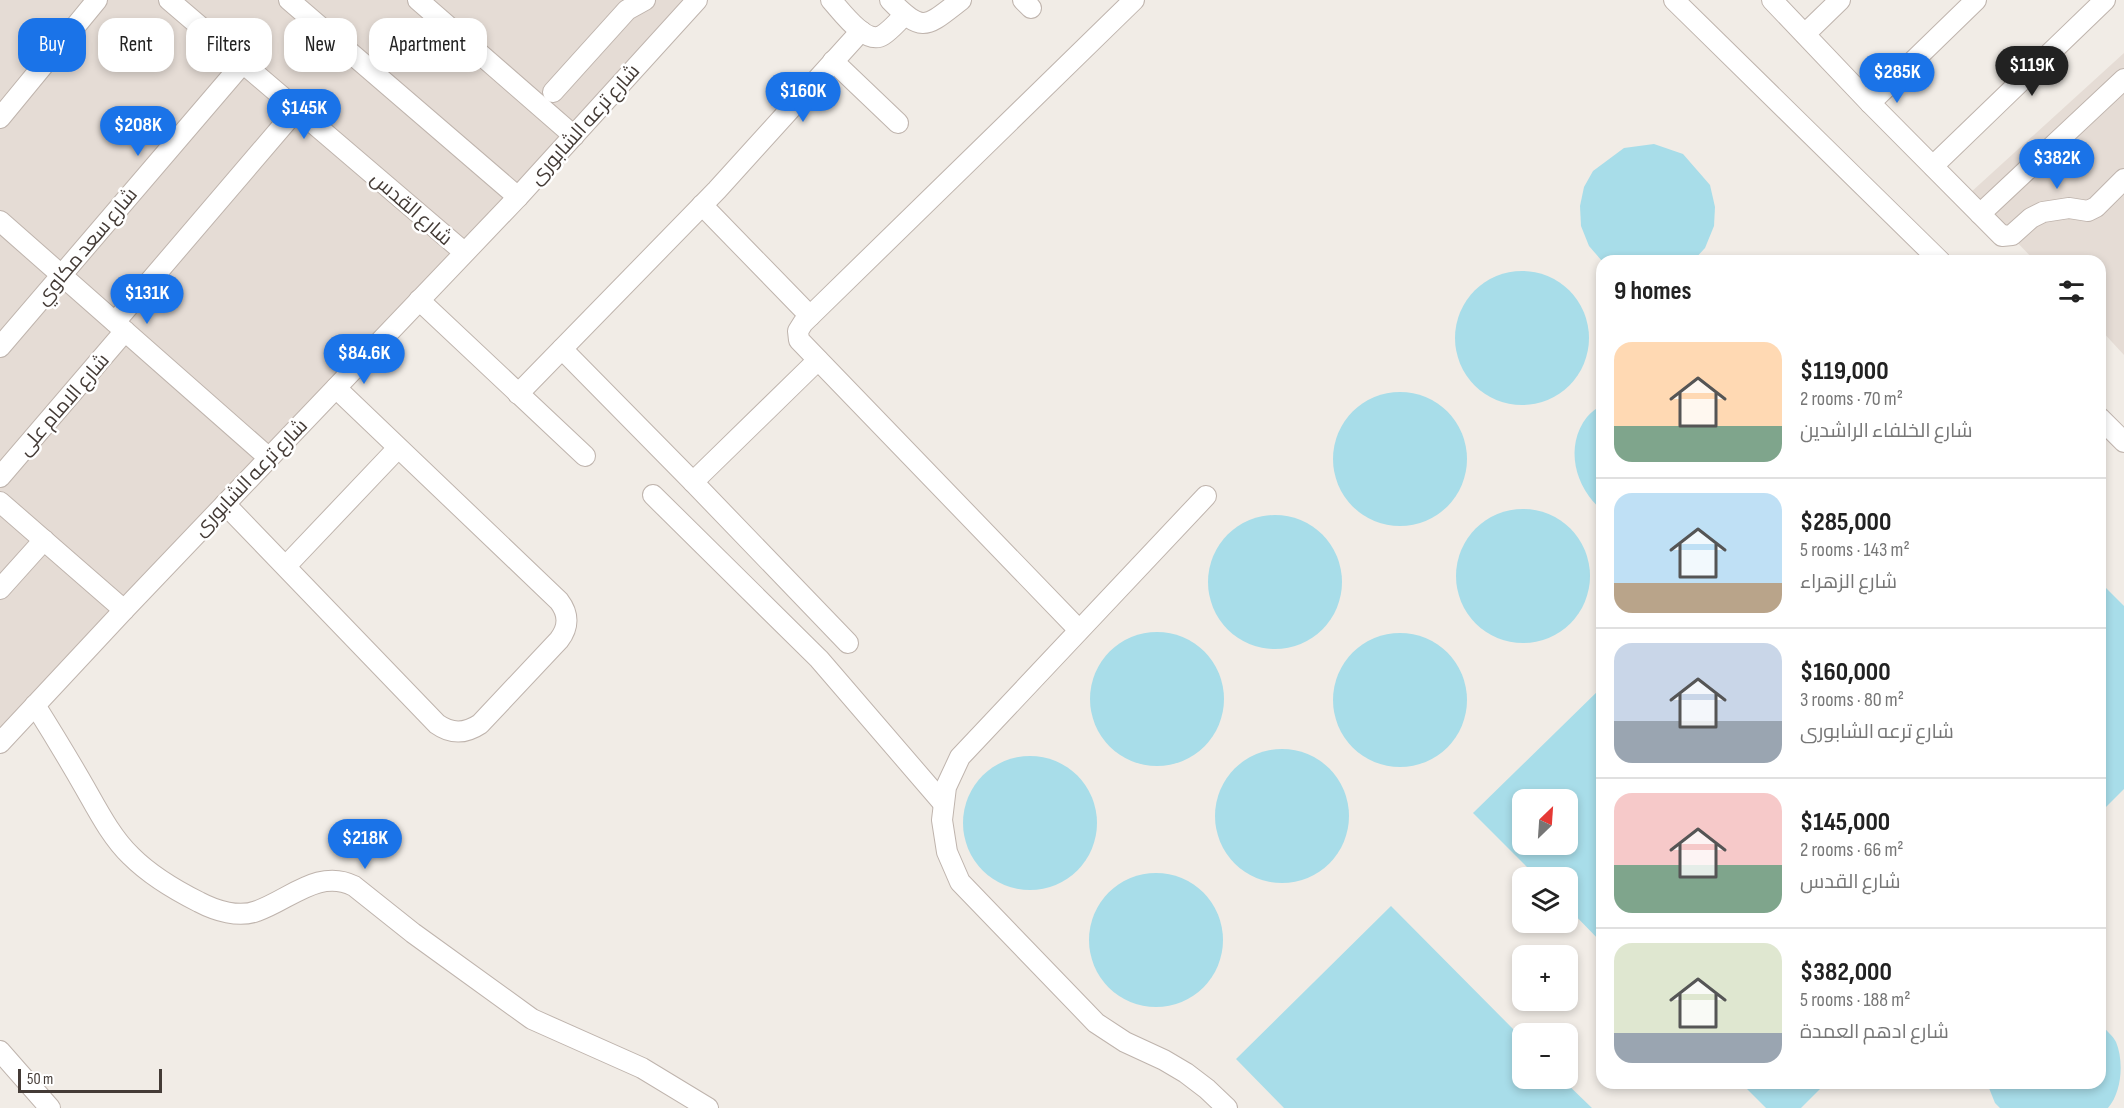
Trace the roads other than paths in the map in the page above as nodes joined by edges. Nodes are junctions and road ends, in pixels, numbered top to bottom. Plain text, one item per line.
1 (97, 0) edge
2 (169, 0) edge
3 (289, 0) edge
4 (418, 0) edge
5 (645, 0) edge
6 (697, 0) edge
7 (831, 0) edge
8 (890, 0) edge
9 (961, 0) edge
10 (1134, 0) edge
11 (1674, 0) edge
12 (1772, 0) edge
13 (1840, 0) edge
14 (1976, 0) edge
15 (2105, 0) edge
16 (904, 15) junction
17 (190, 18) edge
18 (861, 30) junction
19 (1805, 34) junction
20 (833, 61) junction
21 (235, 72) edge
22 (254, 72) edge
23 (2124, 79) edge
24 (553, 92) dead end
25 (1870, 103) junction
26 (297, 109) junction
27 (0, 118) edge
28 (898, 123) dead end
29 (574, 136) junction
30 (1933, 166) junction
31 (2124, 179) edge
32 (518, 197) junction
33 (702, 205) junction
34 (1980, 214) junction
35 (1, 222) edge
36 (464, 252) junction
37 (1934, 255) edge
38 (62, 275) junction
39 (419, 300) junction
40 (810, 316) junction
41 (120, 327) junction
42 (0, 347) edge
43 (562, 349) junction
44 (818, 360) junction
45 (336, 388) junction
46 (518, 394) junction
47 (2106, 424) edge
48 (2124, 442) edge
49 (398, 448) junction
50 (585, 456) dead end
51 (269, 458) junction
52 (0, 477) edge
53 (693, 482) junction
54 (653, 495) dead end
55 (1206, 496) dead end
56 (0, 502) edge
57 (225, 504) junction
58 (44, 540) junction
59 (286, 566) junction
60 (0, 589) edge
61 (124, 610) junction
62 (1079, 630) junction
63 (848, 643) dead end
64 (35, 705) junction
65 (0, 743) edge
66 (943, 803) junction
67 (0, 1051) edge
68 (50, 1108) edge
69 (708, 1108) edge
70 (1227, 1108) edge

1 - 27 street
2 - 17 street, شارع القدس
3 - 32 street
4 - 29 street
5 - 24 street
6 - 29 street, شارع ترعه الشابورى
7 - 18 street
8 - 16 street
9 - 16 street
10 - 40 street
11 - 37 street
12 - 19 street
13 - 19 street
14 - 25 street
15 - 30 street
16 - 18 street
18 - 20 street
19 - 25 street
20 - 28 street
20 - 33 street
21 - 38 street, شارع سعد مكاوي
22 - 26 street, شارع القدس
23 - 34 street
25 - 30 street
26 - 36 street, شارع القدس
26 - 41 street, شارع الامام على
29 - 32 street, شارع ترعه الشابورى
30 - 34 street
31 - 34 street
32 - 36 street, شارع ترعه الشابورى
33 - 40 street
33 - 43 street
35 - 38 street
36 - 39 street, شارع ترعه الشابورى
38 - 41 street
38 - 42 street, شارع سعد مكاوي
39 - 45 street, شارع ترعه الشابورى
39 - 46 street
40 - 44 street
41 - 51 street
41 - 52 street, شارع الامام على
43 - 46 street
43 - 53 street
44 - 53 street
44 - 62 street
45 - 49 street
45 - 51 street, شارع ترعه الشابورى
46 - 50 street
47 - 48 street
49 - 59 street
49 - 59 street
51 - 57 street, شارع ترعه الشابورى
53 - 63 street
54 - 66 street
55 - 62 street
56 - 58 street
57 - 59 street
57 - 61 street, شارع ترعه الشابورى
58 - 60 street
58 - 61 street
61 - 64 street, شارع ترعه الشابورى
62 - 66 street
64 - 65 street, شارع ترعه الشابورى
64 - 69 street
66 - 70 street
67 - 68 street

